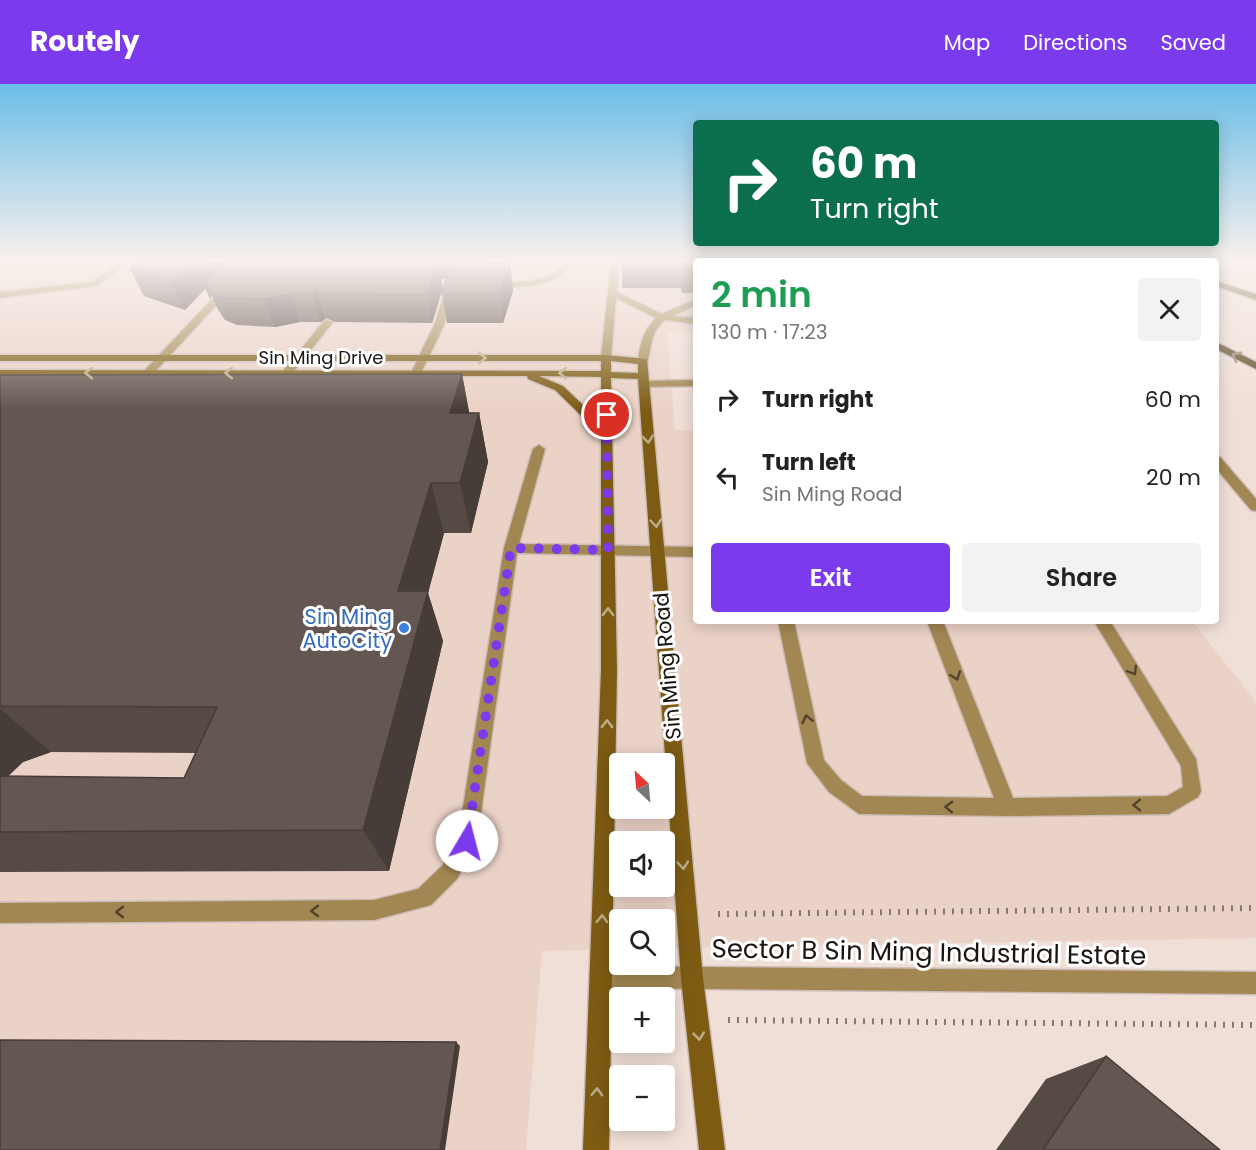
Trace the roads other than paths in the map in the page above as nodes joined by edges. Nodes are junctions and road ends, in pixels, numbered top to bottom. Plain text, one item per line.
1 (205, 312) edge
2 (442, 312) edge
3 (612, 312) edge
4 (649, 312) edge
5 (673, 312) edge
6 (660, 317) junction
7 (693, 321) edge
8 (328, 322) edge
9 (1219, 347) edge
10 (299, 357) junction
11 (0, 358) edge
12 (161, 358) junction
13 (424, 358) junction
14 (606, 358) junction
15 (643, 361) junction
16 (1256, 366) edge
17 (0, 373) edge
18 (148, 373) junction
19 (287, 373) junction
20 (416, 373) junction
21 (520, 374) junction
22 (606, 374) junction
23 (643, 380) junction
24 (693, 383) edge
25 (608, 435) junction
26 (539, 449) dead end
27 (1219, 464) edge
28 (1256, 507) edge
29 (511, 548) junction
30 (608, 550) junction
31 (658, 552) junction
32 (693, 552) edge
33 (787, 624) edge
34 (936, 624) edge
35 (1104, 624) edge
36 (1007, 807) junction
37 (0, 913) edge
38 (601, 977) junction
39 (692, 978) junction
40 (1256, 983) edge
41 (596, 1150) edge
42 (712, 1150) edge

1 - 12 street
2 - 13 street
3 - 14 street
4 - 6 street
5 - 6 street
6 - 7 street
6 - 15 street
8 - 10 street
16 -> 9 main road
10 - 12 street, Sin Ming Drive
10 - 13 street, Sin Ming Drive
10 - 19 street
11 - 12 street, Sin Ming Drive
12 - 18 street
13 -> 14 street, Sin Ming Drive
13 - 20 street
14 - 15 street, Sin Ming Drive
14 - 22 street
15 - 23 street, Sin Ming Road
18 -> 17 street, Sin Ming Drive
19 -> 18 street, Sin Ming Drive
19 - 20 street, Sin Ming Drive
20 - 21 street, Sin Ming Drive
22 -> 21 street, Sin Ming Drive
21 - 25 street
22 - 23 street, Sin Ming Drive
22 - 25 street
23 - 24 street
23 -> 31 street, Sin Ming Road
25 - 30 street
26 - 29 street
27 - 28 street
29 - 30 street
29 -> 37 street
30 - 31 street
38 -> 30 street
31 - 32 street
31 -> 39 street, Sin Ming Road
36 -> 33 street
34 -> 36 street
35 -> 36 street
38 - 39 street, Sector B Sin Ming Industrial Estate
41 -> 38 street
39 - 40 street, Sector B Sin Ming Industrial Estate
39 -> 42 street, Sin Ming Road

